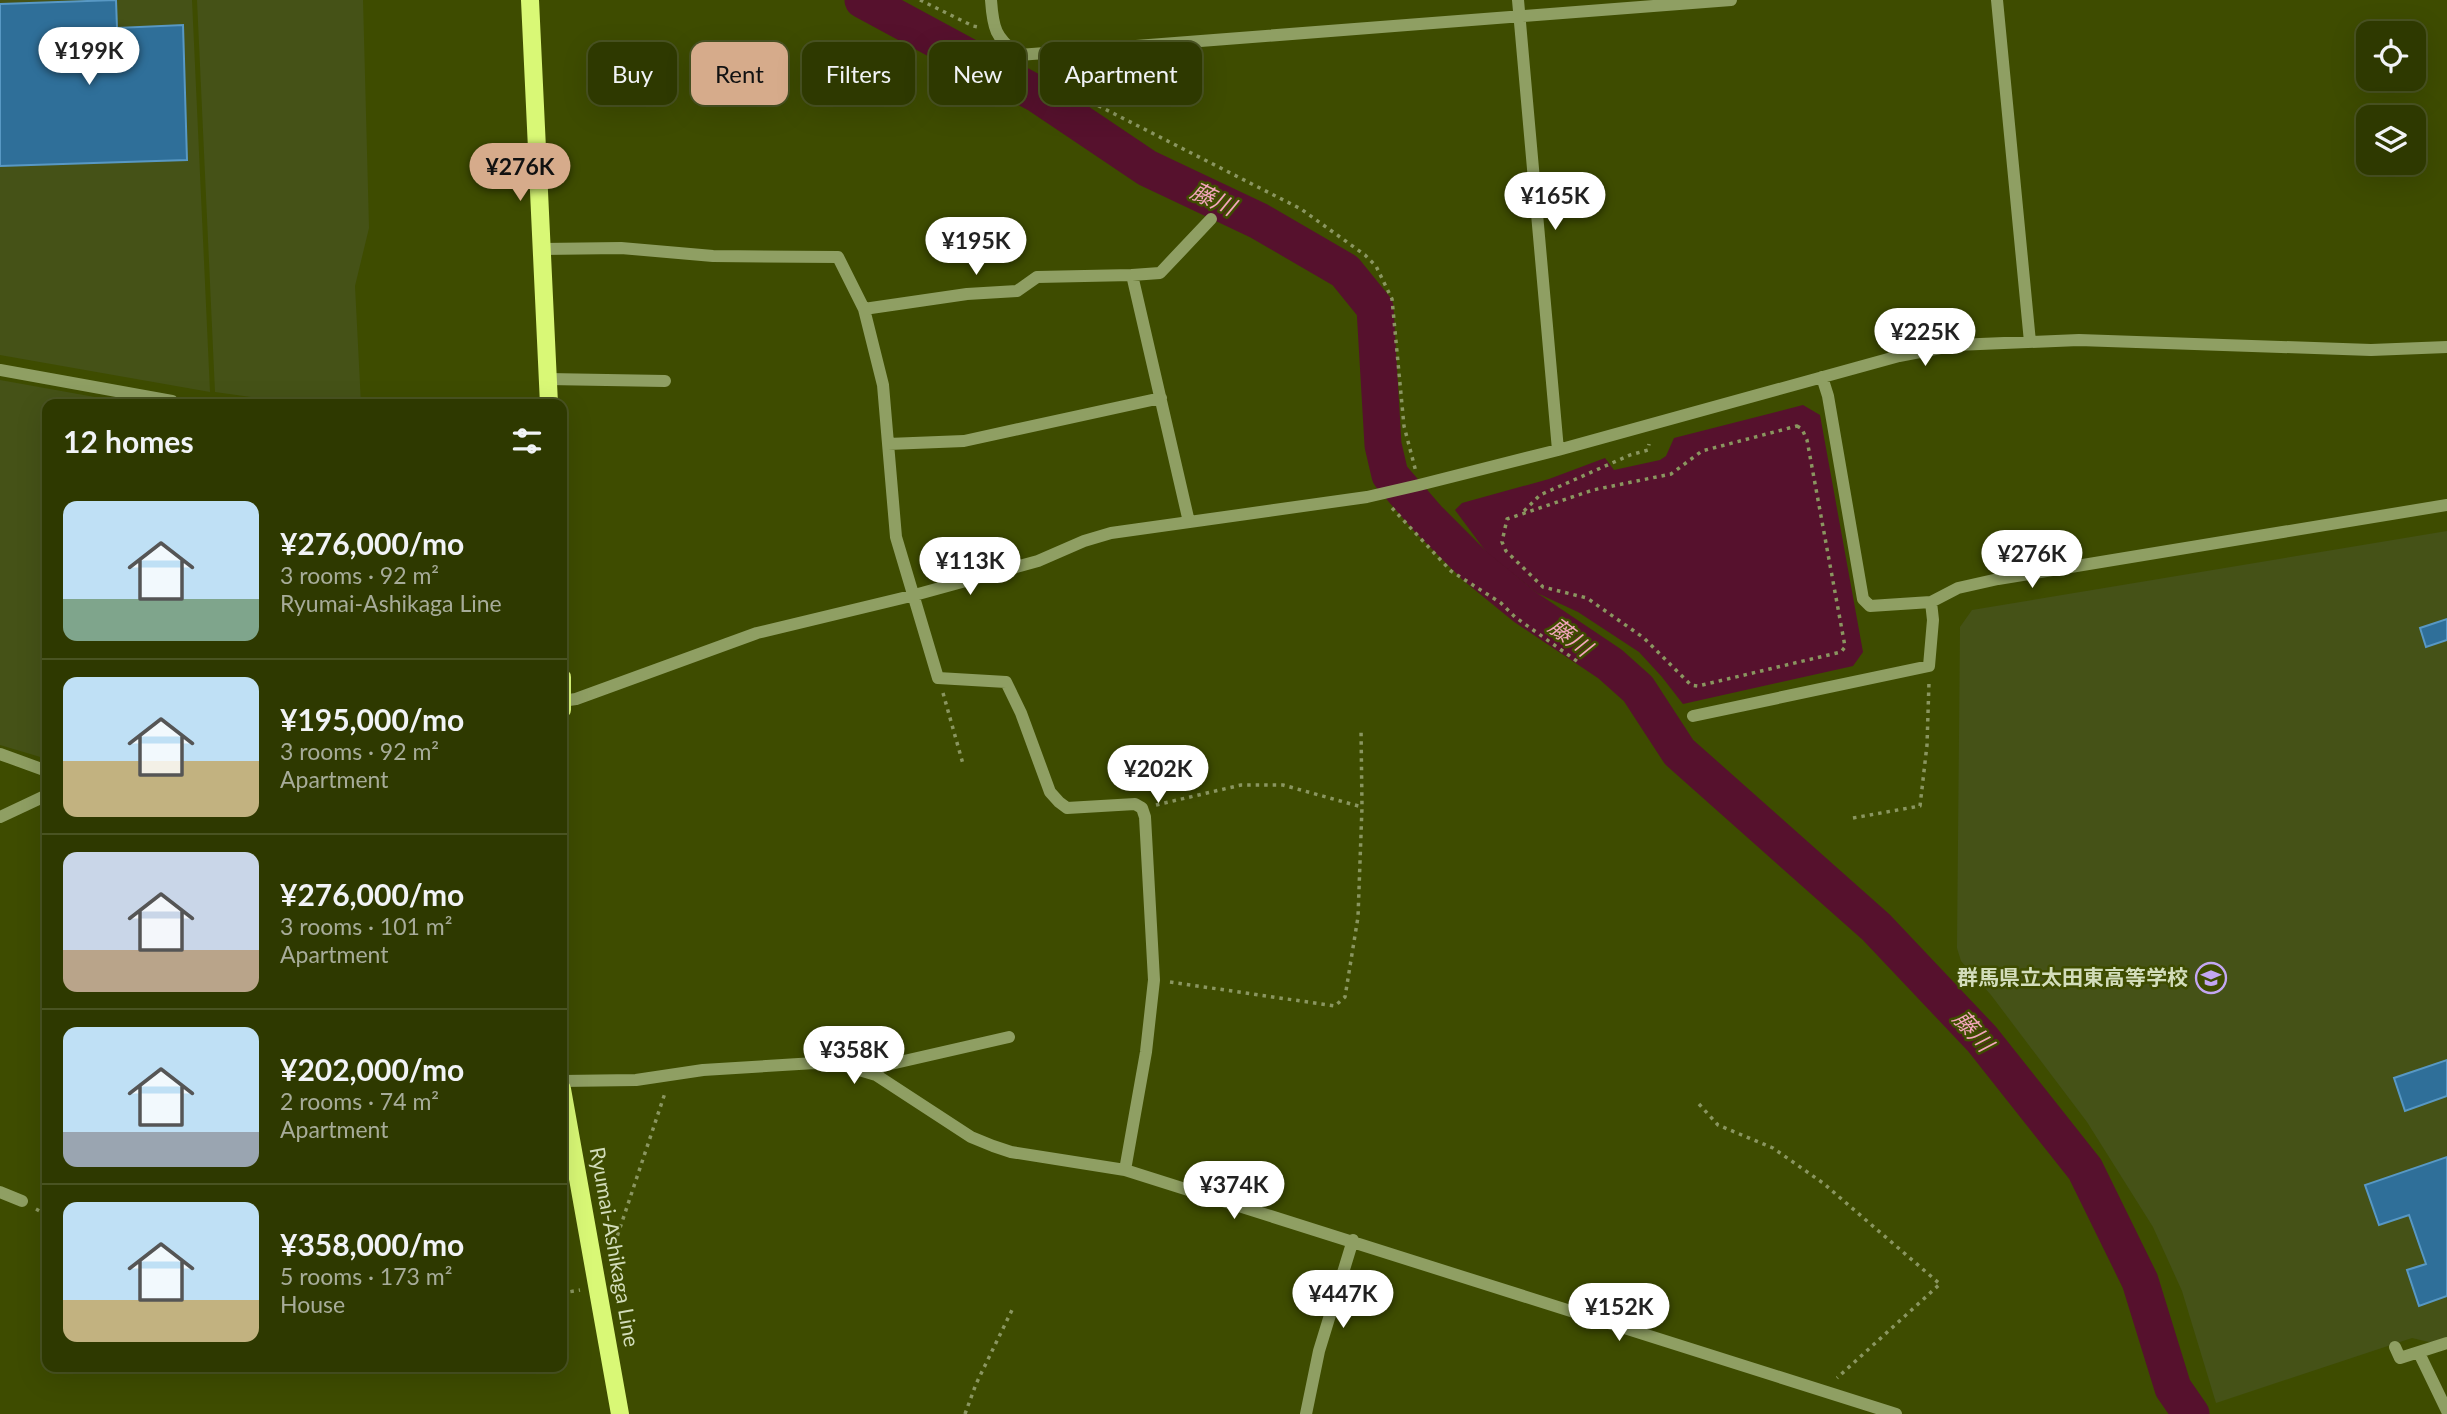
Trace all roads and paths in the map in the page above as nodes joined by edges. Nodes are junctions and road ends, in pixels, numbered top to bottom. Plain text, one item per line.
1 (530, 0) edge
2 (920, 0) edge
3 (990, 0) edge
4 (1518, 0) edge
5 (1731, 0) edge
6 (1997, 0) edge
7 (1520, 17) junction
8 (993, 28) junction
9 (1003, 42) edge
10 (1026, 54) edge
11 (1026, 59) edge
12 (1211, 219) dead end
13 (542, 248) junction
14 (1132, 275) junction
15 (864, 309) junction
16 (2030, 342) junction
17 (2447, 347) edge
18 (0, 370) edge
19 (1822, 377) junction
20 (548, 379) junction
21 (665, 381) dead end
22 (1161, 398) junction
23 (161, 399) edge
24 (549, 399) edge
25 (888, 444) junction
26 (1648, 444) dead end
27 (1558, 450) junction
28 (1417, 486) junction
29 (1380, 494) junction
30 (2447, 505) edge
31 (1523, 513) junction
32 (1189, 522) junction
33 (912, 596) junction
34 (1931, 602) junction
35 (1581, 664) dead end
36 (1929, 666) junction
37 (938, 678) junction
38 (567, 700) edge
39 (1693, 716) dead end
40 (1361, 728) dead end
41 (0, 754) edge
42 (963, 764) dead end
43 (42, 769) edge
44 (42, 797) edge
45 (1362, 807) junction
46 (1142, 808) junction
47 (0, 817) edge
48 (1853, 818) dead end
49 (1154, 980) junction
50 (1009, 1037) dead end
51 (873, 1074) junction
52 (663, 1077) junction
53 (567, 1080) edge
54 (1699, 1104) dead end
55 (567, 1116) edge
56 (1125, 1170) junction
57 (0, 1192) edge
58 (22, 1201) dead end
59 (1353, 1240) junction
60 (594, 1263) junction
61 (1012, 1310) dead end
62 (2447, 1343) edge
63 (2395, 1347) dead end
64 (2419, 1353) junction
65 (1823, 1391) junction
66 (2447, 1411) edge
67 (620, 1414) edge
68 (965, 1414) edge
69 (1306, 1414) edge
70 (1896, 1414) edge

1 - 13 main road
2 - 8 path
3 - 8 street
4 - 7 street
5 - 7 street
6 - 16 street
7 - 10 street
7 - 27 street
8 - 9 street
11 - 28 path
12 - 14 street
13 - 15 street
13 - 20 main road
14 - 15 street
14 - 22 street
15 - 25 street
16 - 17 street
16 - 19 street
18 - 23 street
19 - 27 street
19 - 34 street
20 - 21 street
20 - 24 main road
22 - 25 street
22 - 32 street
25 - 33 street
26 - 31 path
27 - 28 street
28 - 29 street
29 - 32 street
29 - 35 path
30 - 34 street
31 - 31 path
32 - 33 street
33 - 37 street
33 - 38 street
34 - 36 street
36 - 39 street
36 - 48 path
37 - 42 path
37 - 46 street
40 - 45 path
41 - 43 street
44 - 47 street
45 - 46 path
45 - 49 path
46 - 49 street
49 - 56 street
50 - 51 street
51 - 52 street
51 - 56 street
52 - 53 street
52 - 60 path
54 - 65 path
55 - 60 main road, Ryumai-Ashikaga Line
56 - 59 street
57 - 58 street
59 - 65 street
59 - 69 street
60 - 67 main road, Ryumai-Ashikaga Line
61 - 68 path
62 - 64 street
63 - 64 street
64 - 66 street
65 - 70 street

